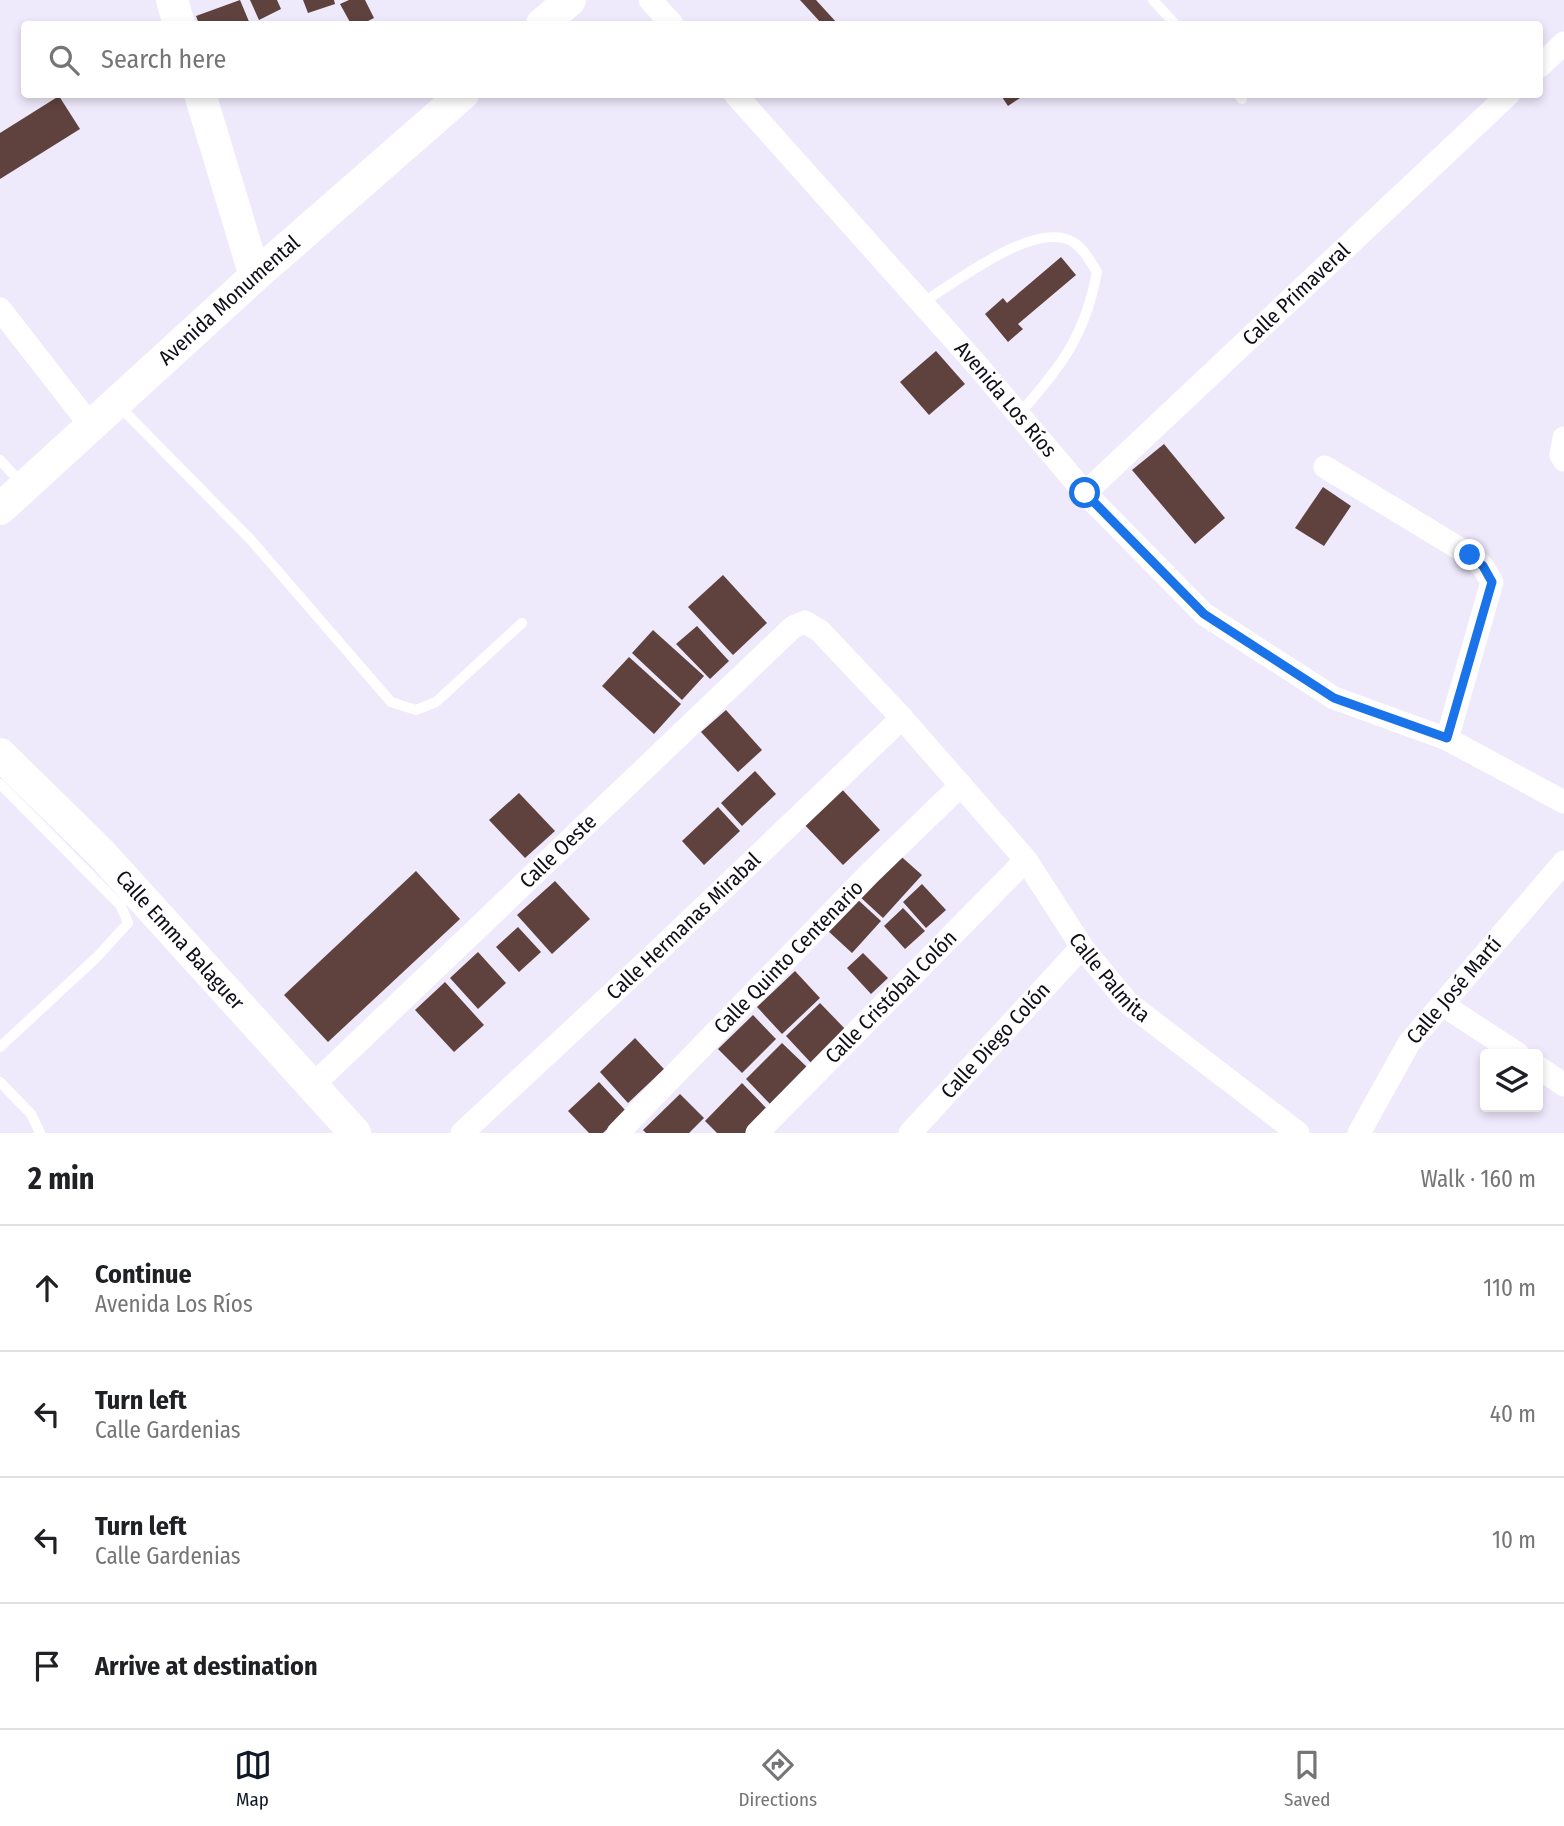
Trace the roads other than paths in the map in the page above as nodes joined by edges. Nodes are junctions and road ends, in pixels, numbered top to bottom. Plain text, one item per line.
1 (172, 0) edge
2 (570, 0) edge
3 (650, 0) edge
4 (1153, 0) edge
5 (178, 21) edge
6 (546, 21) edge
7 (669, 21) edge
8 (1172, 21) edge
9 (1564, 43) edge
10 (1543, 62) edge
11 (201, 98) edge
12 (458, 98) edge
13 (739, 98) edge
14 (1505, 98) edge
15 (256, 276) junction
16 (922, 303) junction
17 (0, 309) edge
18 (116, 403) junction
19 (1019, 414) junction
20 (91, 426) junction
21 (1564, 438) edge
22 (0, 460) edge
23 (1564, 460) edge
24 (1325, 467) dead end
25 (24, 487) junction
26 (1085, 493) junction
27 (0, 509) edge
28 (805, 622) joint
29 (522, 623) dead end
30 (902, 718) junction
31 (1447, 738) junction
32 (0, 754) edge
33 (0, 785) edge
34 (961, 785) junction
35 (1564, 802) edge
36 (1026, 860) junction
37 (1564, 862) edge
38 (1082, 947) junction
39 (1443, 1005) junction
40 (0, 1046) edge
41 (1510, 1049) edge
42 (1543, 1071) edge
43 (0, 1083) edge
44 (1564, 1085) edge
45 (313, 1086) junction
46 (40, 1133) edge
47 (355, 1133) edge
48 (462, 1133) edge
49 (618, 1133) edge
50 (757, 1133) edge
51 (910, 1133) edge
52 (1298, 1133) edge
53 (1359, 1133) edge

1 - 5 street
2 - 6 street
3 - 7 street
4 - 8 lane
9 - 10 street
11 - 15 street
12 - 15 street, Avenida Monumental
13 - 16 street, Avenida Los Ríos
14 - 26 street, Calle Primaveral
15 - 18 street, Avenida Monumental
16 - 19 street, Avenida Los Ríos
16 - 19 lane
17 - 20 street
18 - 20 street, Avenida Monumental
18 - 29 lane
19 - 26 street, Avenida Los Ríos
20 - 25 street, Avenida Monumental
21 - 23 street
22 - 25 lane
24 - 31 street
25 - 27 street, Avenida Monumental
26 - 31 street, Avenida Los Ríos
28 - 30 street, Calle Palmita
28 - 45 street, Calle Oeste
30 - 34 street, Calle Palmita
30 - 48 street, Calle Hermanas Mirabal
31 - 35 street, Avenida Los Ríos
32 - 45 street, Calle Emma Balaguer
33 - 40 lane
34 - 36 street, Calle Palmita
34 - 49 street, Calle Quinto Centenario
36 - 38 street, Calle Palmita
36 - 50 street, Calle Cristóbal Colón
37 - 39 street, Calle José Martí
38 - 51 street, Calle Diego Colón
38 - 52 street, Calle Palmita
39 - 41 street
39 - 53 street, Calle José Martí
42 - 44 street
43 - 46 lane
45 - 47 street, Calle Emma Balaguer

